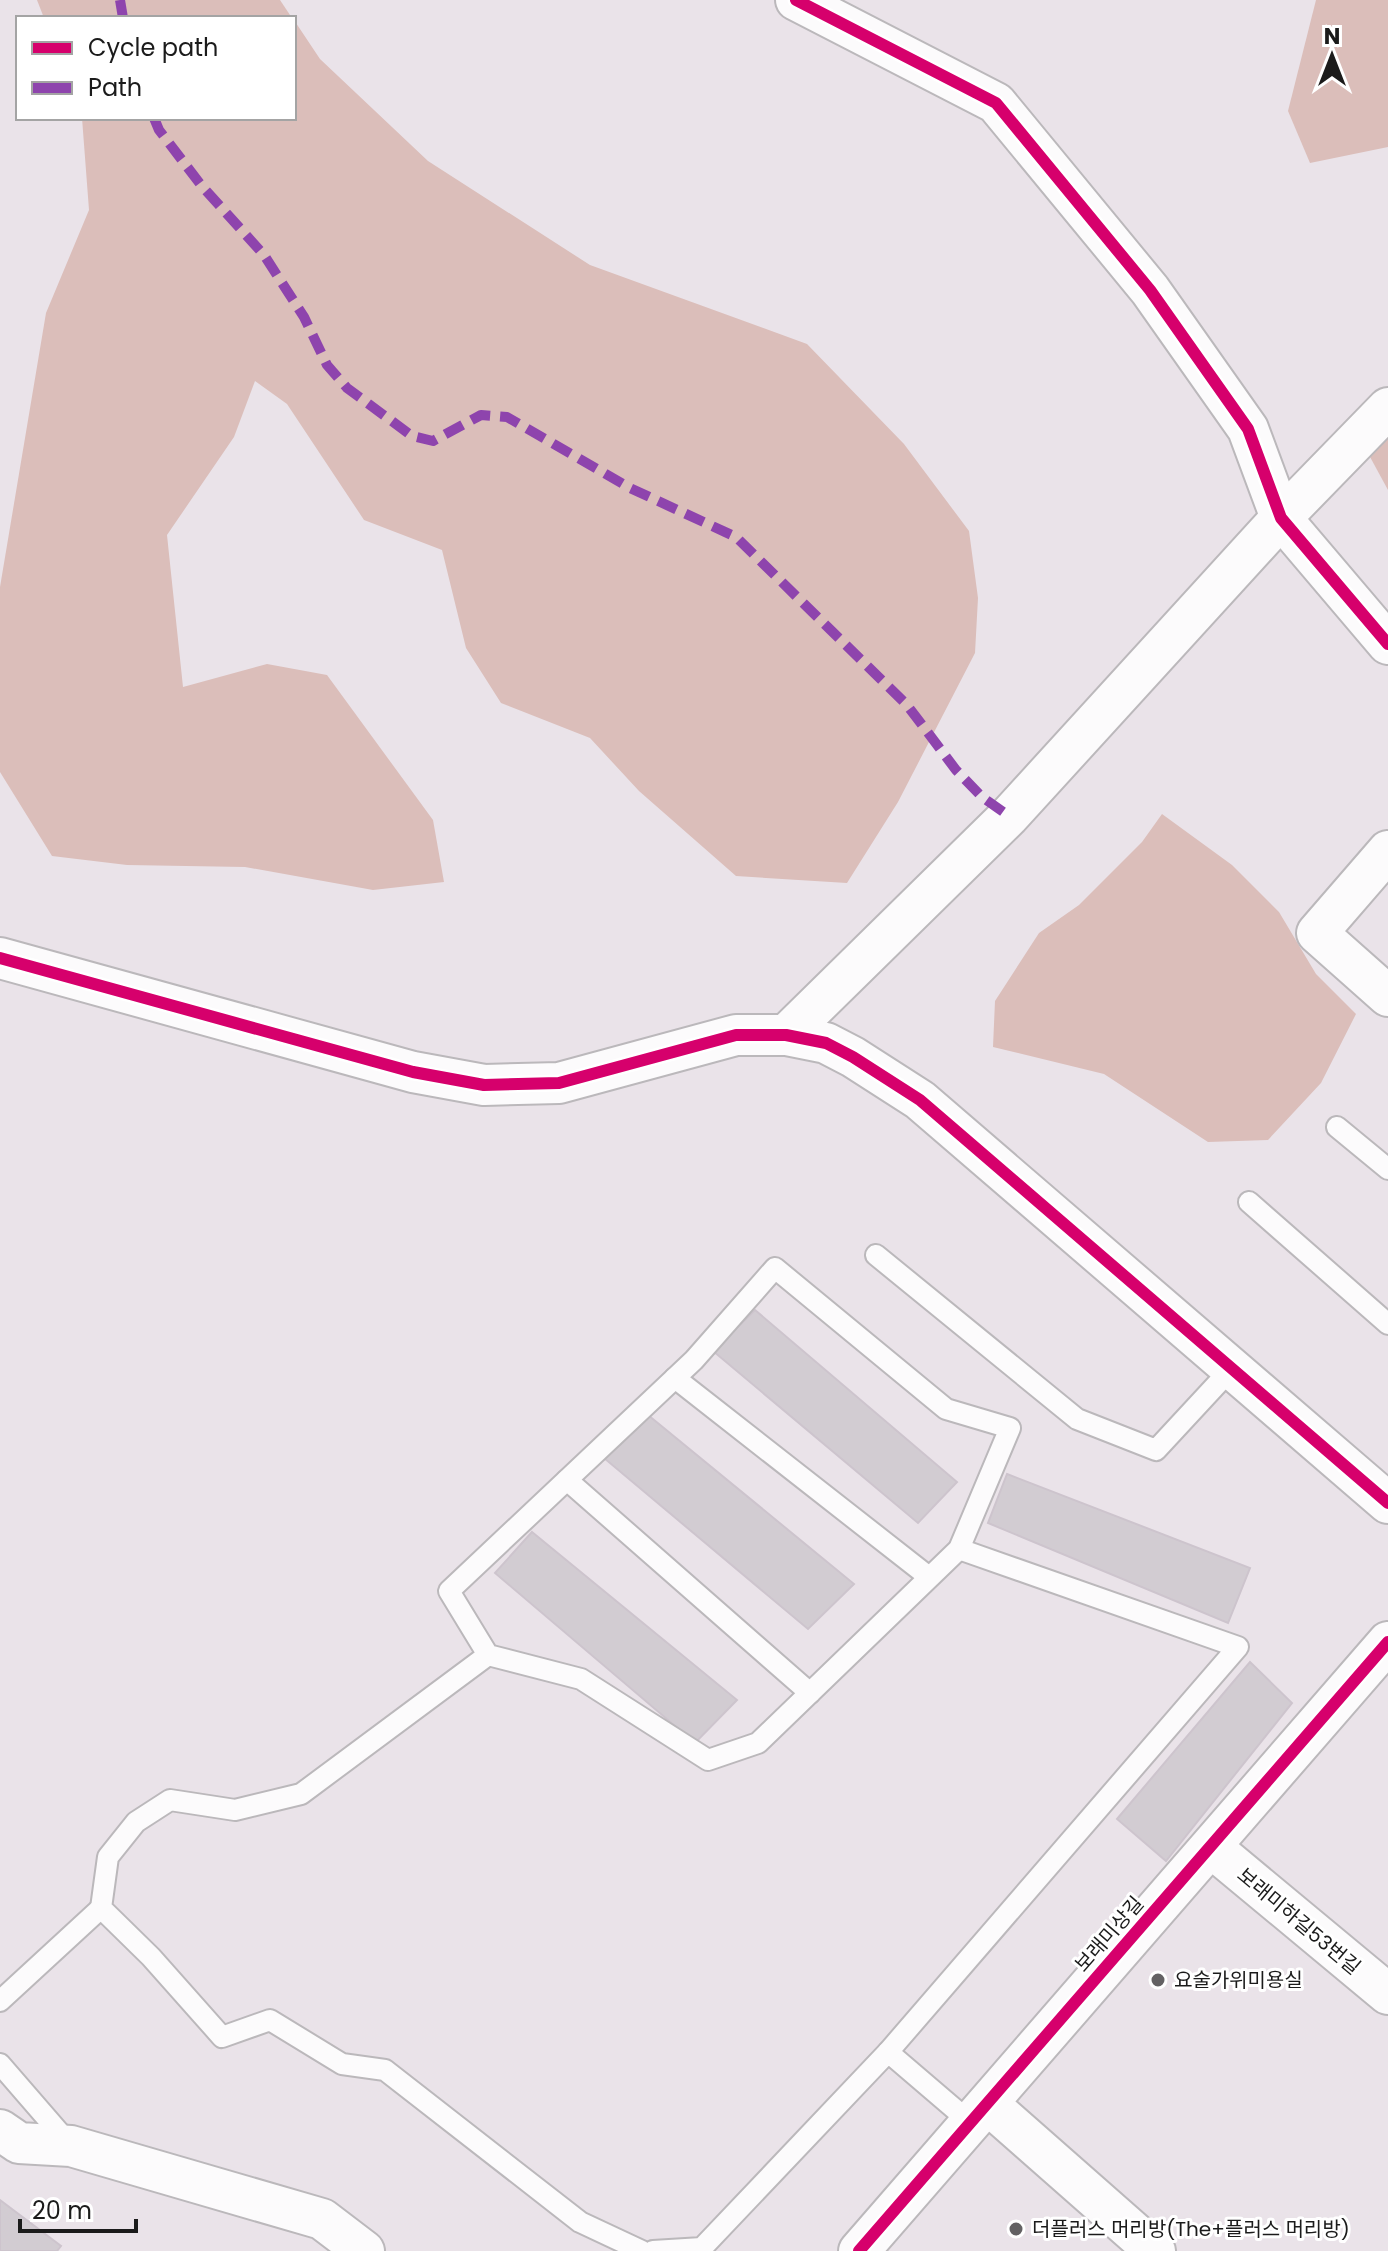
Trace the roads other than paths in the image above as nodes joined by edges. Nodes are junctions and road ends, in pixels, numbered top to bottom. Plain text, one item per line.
1 (796, 0) edge
2 (1388, 408) edge
3 (1281, 518) junction
4 (1388, 644) edge
5 (1388, 851) edge
6 (0, 958) edge
7 (1388, 996) edge
8 (786, 1035) junction
9 (1337, 1127) dead end
10 (1388, 1169) edge
11 (1249, 1202) dead end
12 (876, 1255) dead end
13 (1388, 1324) edge
14 (1232, 1368) junction
15 (675, 1378) junction
16 (567, 1480) junction
17 (1388, 1503) edge
18 (959, 1549) junction
19 (929, 1577) junction
20 (1388, 1642) edge
21 (488, 1655) junction
22 (810, 1693) junction
23 (1211, 1847) junction
24 (101, 1908) junction
25 (1388, 1994) edge
26 (0, 2001) edge
27 (888, 2052) junction
28 (0, 2064) edge
29 (979, 2113) junction
30 (0, 2130) edge
31 (71, 2146) junction
32 (871, 2247) edge
33 (364, 2251) edge
34 (642, 2251) edge
35 (653, 2251) edge
36 (1155, 2251) edge

1 - 3 street
2 - 3 street
3 - 4 street
3 - 8 street
5 - 7 street
6 - 8 street
8 - 14 street
9 - 10 lane
11 - 13 lane
12 - 14 lane
14 - 17 street
15 - 16 lane
15 - 18 lane
15 - 19 lane
16 - 21 lane
16 - 22 lane
18 - 19 lane
18 - 27 lane
19 - 22 lane
20 - 23 street, 보래미상길
21 - 22 lane
21 - 24 lane
23 - 25 street, 보래미하길53번길
23 - 29 street, 보래미상길
24 - 26 lane
24 - 34 lane
27 - 29 lane
27 - 35 lane
28 - 31 lane
29 - 32 street, 보래미상길
29 - 36 street
30 - 31 street
31 - 33 street

